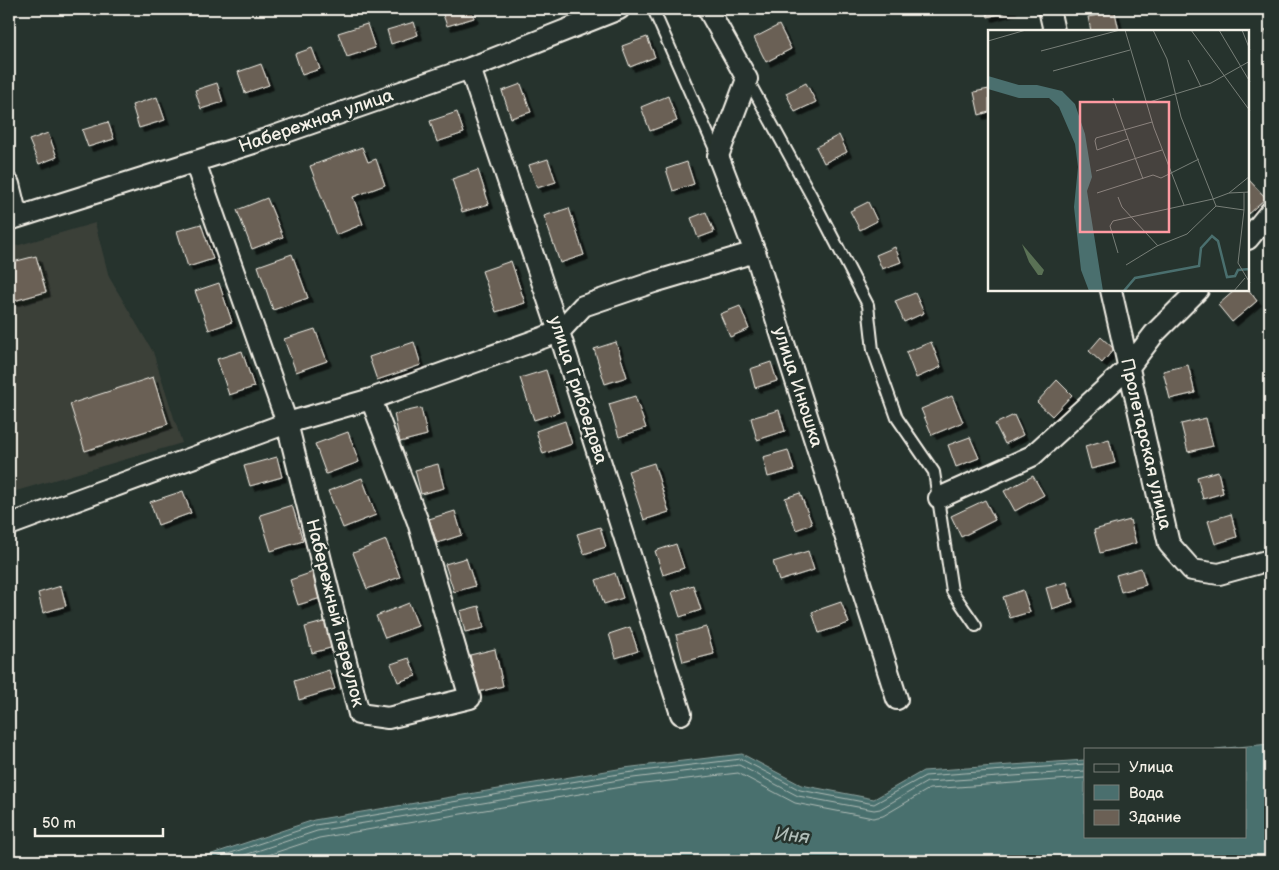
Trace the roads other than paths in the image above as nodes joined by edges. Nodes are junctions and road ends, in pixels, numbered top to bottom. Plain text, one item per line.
1 (619, 9) edge
2 (652, 9) edge
3 (708, 9) edge
4 (1049, 9) edge
5 (1054, 30) edge
6 (470, 68) junction
7 (748, 79) junction
8 (718, 156) junction
9 (195, 162) junction
10 (9, 184) edge
11 (1270, 212) edge
12 (13, 219) edge
13 (1249, 239) edge
14 (756, 252) junction
15 (1111, 291) edge
16 (1197, 291) edge
17 (559, 332) junction
18 (1128, 368) junction
19 (370, 399) junction
20 (287, 423) junction
21 (938, 498) junction
22 (9, 525) edge
23 (1270, 560) edge
24 (976, 626) dead end
25 (897, 699) dead end
26 (681, 714) dead end

1 - 6 street, Набережная улица
2 - 8 lane
3 - 7 street
4 - 5 street
6 - 9 street, Набережная улица
6 - 17 street, улица Грибоедова
7 - 8 street
7 - 21 lane
8 - 14 street, улица Инюшка
9 - 12 street, Набережная улица
9 - 20 street, Набережный переулок
10 - 12 street
11 - 13 street
14 - 17 street
14 - 25 street, улица Инюшка
15 - 18 street, Пролетарская улица
16 - 18 street
17 - 19 street
17 - 26 street, улица Грибоедова
18 - 21 street
18 - 23 street, Пролетарская улица
19 - 20 street
19 - 20 street, Набережный переулок
20 - 22 street
21 - 24 lane

